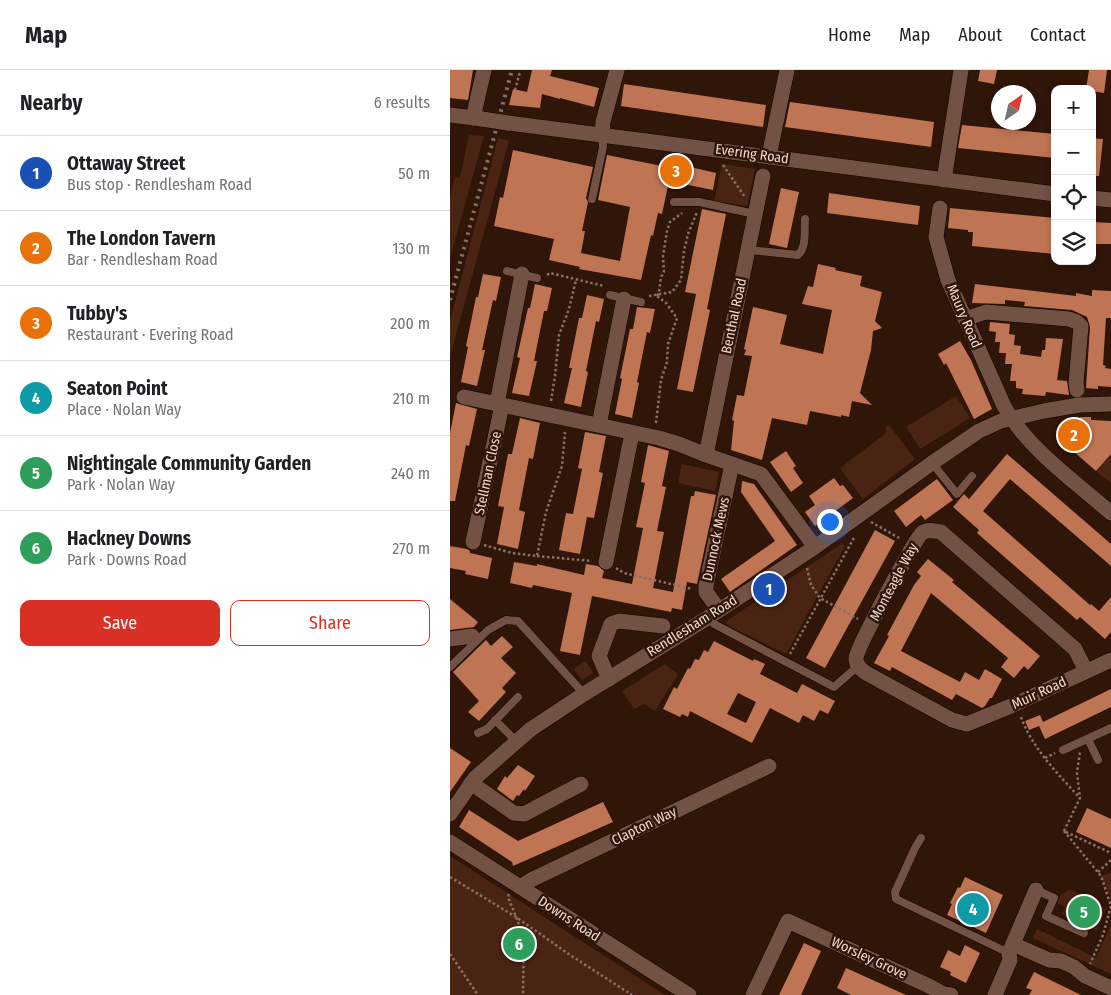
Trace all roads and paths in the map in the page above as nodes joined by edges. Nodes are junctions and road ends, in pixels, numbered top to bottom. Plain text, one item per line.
1 (484, 70) edge
2 (617, 70) edge
3 (788, 70) edge
4 (961, 70) edge
5 (520, 72) dead end
6 (516, 90) dead end
7 (450, 116) edge
8 (478, 119) junction
9 (602, 135) junction
10 (769, 156) junction
11 (719, 161) dead end
12 (763, 176) dead end
13 (944, 180) junction
14 (1051, 193) edge
15 (1096, 198) edge
16 (592, 199) dead end
17 (1111, 200) edge
18 (674, 202) dead end
19 (700, 206) dead end
20 (940, 208) dead end
21 (686, 210) dead end
22 (755, 214) junction
23 (805, 219) dead end
24 (748, 250) junction
25 (514, 272) joint
26 (537, 278) joint
27 (576, 280) junction
28 (615, 294) junction
29 (657, 296) junction
30 (641, 298) joint
31 (965, 319) junction
32 (1077, 390) dead end
33 (464, 397) dead end
34 (499, 404) junction
35 (1111, 404) edge
36 (548, 414) junction
37 (566, 418) junction
38 (1011, 419) junction
39 (656, 423) dead end
40 (599, 425) junction
41 (632, 433) junction
42 (706, 455) junction
43 (932, 463) junction
44 (732, 464) junction
45 (972, 476) dead end
46 (1111, 513) edge
47 (864, 525) dead end
48 (859, 529) dead end
49 (473, 542) joint
50 (913, 546) junction
51 (815, 547) junction
52 (537, 556) junction
53 (802, 556) junction
54 (606, 562) junction
55 (706, 592) junction
56 (820, 598) junction
57 (714, 613) junction
58 (643, 625) junction
59 (663, 626) dead end
60 (870, 626) junction
61 (472, 636) dead end
62 (450, 639) edge
63 (657, 648) junction
64 (1111, 660) edge
65 (786, 662) junction
66 (858, 666) junction
67 (450, 667) edge
68 (1086, 671) junction
69 (609, 679) junction
70 (584, 694) junction
71 (518, 697) dead end
72 (1020, 714) dead end
73 (495, 720) junction
74 (1111, 728) edge
75 (478, 734) dead end
76 (516, 741) junction
77 (1085, 741) junction
78 (1063, 750) dead end
79 (1098, 760) dead end
80 (769, 766) dead end
81 (471, 783) junction
82 (581, 784) dead end
83 (1080, 798) junction
84 (450, 814) edge
85 (1064, 831) junction
86 (921, 838) dead end
87 (450, 842) edge
88 (1111, 853) edge
89 (1111, 860) edge
90 (1098, 872) junction
91 (450, 877) edge
92 (517, 886) junction
93 (1036, 890) joint
94 (516, 917) junction
95 (1084, 933) dead end
96 (1011, 948) junction
97 (450, 954) edge
98 (1085, 976) junction
99 (1111, 988) edge
100 (478, 995) edge
101 (523, 995) edge
102 (632, 995) edge
103 (689, 995) edge
104 (752, 995) edge
105 (950, 995) edge
106 (995, 995) edge

1 - 8 street
2 - 9 street
3 - 10 street
4 - 13 street
5 - 6 path
7 - 8 street, Evering Road
8 - 9 street, Evering Road, bridge
9 - 10 street, Evering Road
9 - 16 lane
10 - 13 street, Evering Road
11 - 22 path
12 - 22 street, Benthal Road
13 - 14 street, Evering Road
15 - 17 street
18 - 22 lane
19 - 29 path
20 - 31 street, Maury Road
21 - 29 path
22 - 24 street, Benthal Road
23 - 24 lane
24 - 42 street, Benthal Road
25 - 26 lane, Stellman Close
25 - 34 street, Stellman Close
26 - 27 path
27 - 28 path
27 - 36 path
28 - 30 lane
28 - 40 street
29 - 30 path
29 - 39 path
31 - 32 street
31 - 38 street, Maury Road
33 - 34 street
34 - 36 street
34 - 49 street, Stellman Close
35 - 38 street, Rendlesham Road
36 - 37 street
37 - 40 street
37 - 52 path
38 - 43 street, Rendlesham Road
38 - 46 street, Maury Road
40 - 41 street
41 - 42 street
41 - 54 street
42 - 44 street
43 - 45 lane
43 - 51 street, Rendlesham Road
44 - 51 street
44 - 55 street, Dunnock Mews
47 - 50 path
48 - 56 path
49 - 52 path
50 - 60 street, Monteagle Way
50 - 68 street, Monteagle Way
51 - 53 street, Rendlesham Road
52 - 54 path
53 - 56 path
53 - 57 street, Rendlesham Road
54 - 55 path
55 - 57 street, Dunnock Mews
56 - 60 path
56 - 65 path
57 - 63 street, Rendlesham Road
57 - 65 lane
58 - 59 street
58 - 63 street
58 - 69 street
60 - 66 street, Monteagle Way
61 - 62 street
63 - 69 street, Rendlesham Road
64 - 68 street, Muir Road
65 - 66 lane
66 - 68 street, Muir Road
67 - 70 lane
69 - 70 street, Rendlesham Road
70 - 76 street, Rendlesham Road
71 - 73 lane
72 - 83 path
73 - 75 lane
73 - 76 lane
74 - 77 lane
76 - 81 street, Rendlesham Road
77 - 78 lane
77 - 79 lane
77 - 83 path
80 - 92 street, Clapton Way
81 - 82 street
81 - 84 street, Rendlesham Road
83 - 85 path
85 - 88 path
85 - 90 path
86 - 96 lane
87 - 92 street, Downs Road
89 - 90 path
90 - 98 path
91 - 94 path
92 - 94 path
92 - 103 street, Downs Road
93 - 95 lane
93 - 96 street
94 - 101 path
94 - 102 path
96 - 98 street
96 - 106 street
97 - 100 path
98 - 99 street
104 - 105 street, Worsley Grove

